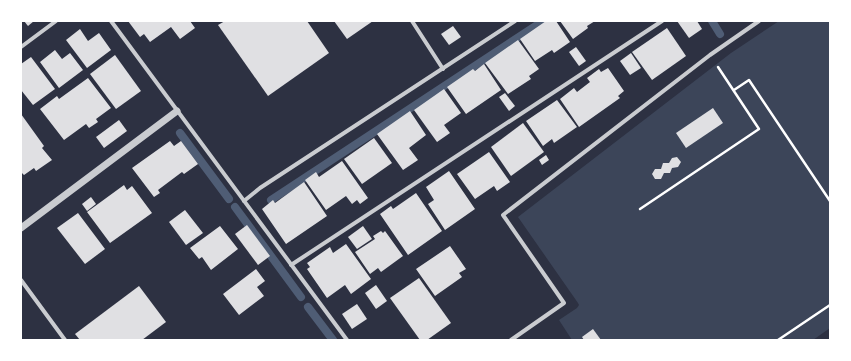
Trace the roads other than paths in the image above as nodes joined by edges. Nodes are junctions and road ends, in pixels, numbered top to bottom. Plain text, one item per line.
1 (56, 21) edge
2 (111, 21) edge
3 (412, 21) edge
4 (515, 21) edge
5 (662, 21) edge
6 (759, 21) edge
7 (21, 47) edge
8 (443, 69) junction
9 (177, 111) junction
10 (244, 201) junction
11 (21, 228) edge
12 (291, 265) junction
13 (21, 280) edge
14 (65, 340) edge
15 (347, 340) edge
16 (511, 340) edge

1 - 7 street
2 - 9 street
3 - 8 street
4 - 8 street
5 - 12 street
6 - 16 street
8 - 10 street
9 - 10 street
9 - 11 street
10 - 12 street
12 - 15 street
13 - 14 street

